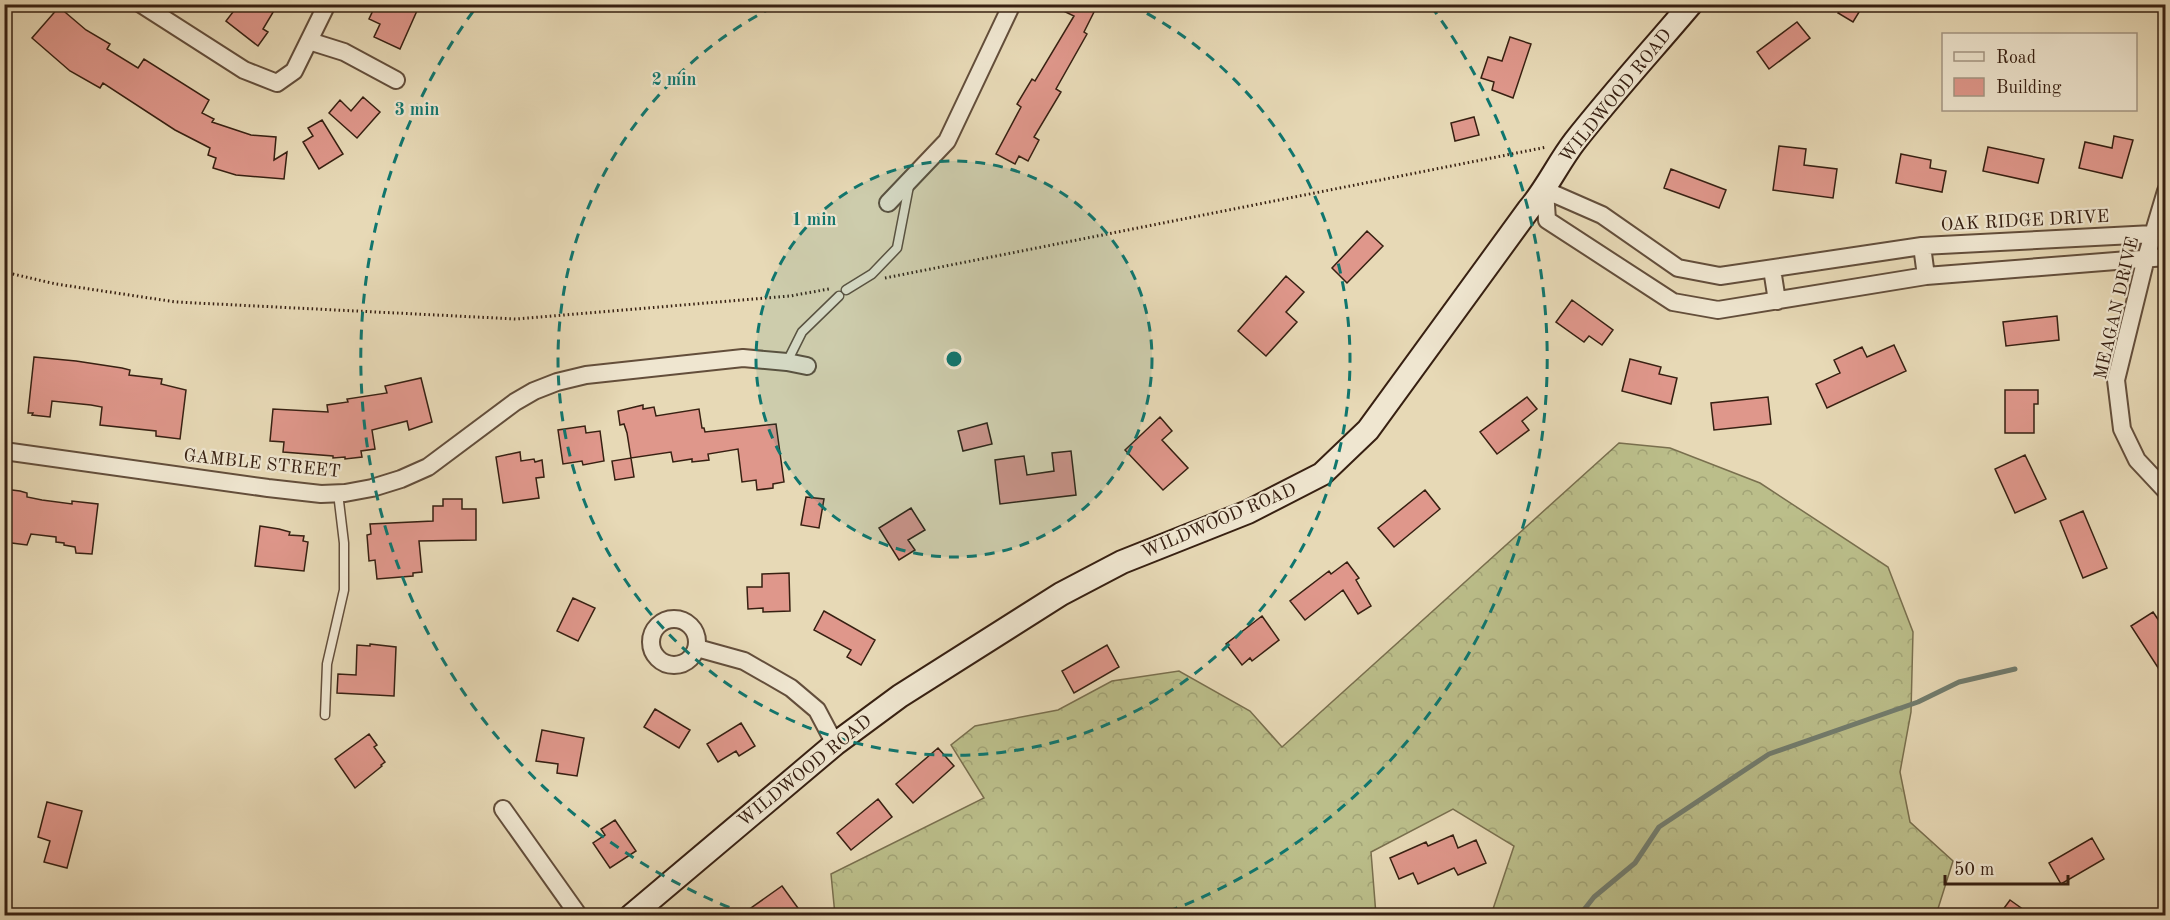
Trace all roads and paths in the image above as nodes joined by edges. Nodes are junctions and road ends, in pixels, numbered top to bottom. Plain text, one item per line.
1 (141, 4) edge
2 (327, 4) edge
3 (1012, 4) edge
4 (1691, 4) edge
5 (309, 41) junction
6 (396, 80) dead end
7 (1575, 142) junction
8 (910, 180) junction
9 (1545, 190) junction
10 (2166, 191) edge
11 (888, 203) dead end
12 (2159, 234) edge
13 (1922, 246) junction
14 (2166, 257) edge
15 (2146, 258) junction
16 (1772, 269) junction
17 (4, 272) edge
18 (1926, 276) junction
19 (856, 284) junction
20 (1777, 301) junction
21 (787, 362) junction
22 (807, 366) dead end
23 (4, 451) edge
24 (2166, 491) edge
25 (338, 493) junction
26 (697, 648) dead end
27 (325, 715) dead end
28 (835, 744) junction
29 (503, 809) dead end
30 (579, 915) edge
31 (631, 915) edge

1 - 5 street
2 - 5 street
3 - 8 street
4 - 7 street, WILDWOOD ROAD
5 - 6 street
7 - 9 street, WILDWOOD ROAD
7 - 19 path
8 - 11 street
8 - 19 lane
9 - 16 street, OAK RIDGE DRIVE
9 - 20 street
9 - 28 street, WILDWOOD ROAD
10 - 12 street, MEAGAN DRIVE
12 - 13 street, OAK RIDGE DRIVE
12 - 15 street, MEAGAN DRIVE
13 - 16 street, OAK RIDGE DRIVE
13 - 18 street, OAK RIDGE DRIVE
14 - 15 street
15 - 18 street
15 - 24 street, MEAGAN DRIVE
16 - 20 street
17 - 19 path
18 - 20 street
19 - 21 lane
21 - 22 street, GAMBLE STREET
21 - 25 street, GAMBLE STREET
23 - 25 street, GAMBLE STREET
25 - 27 lane
26 - 28 street
28 - 31 street, WILDWOOD ROAD
29 - 30 street

